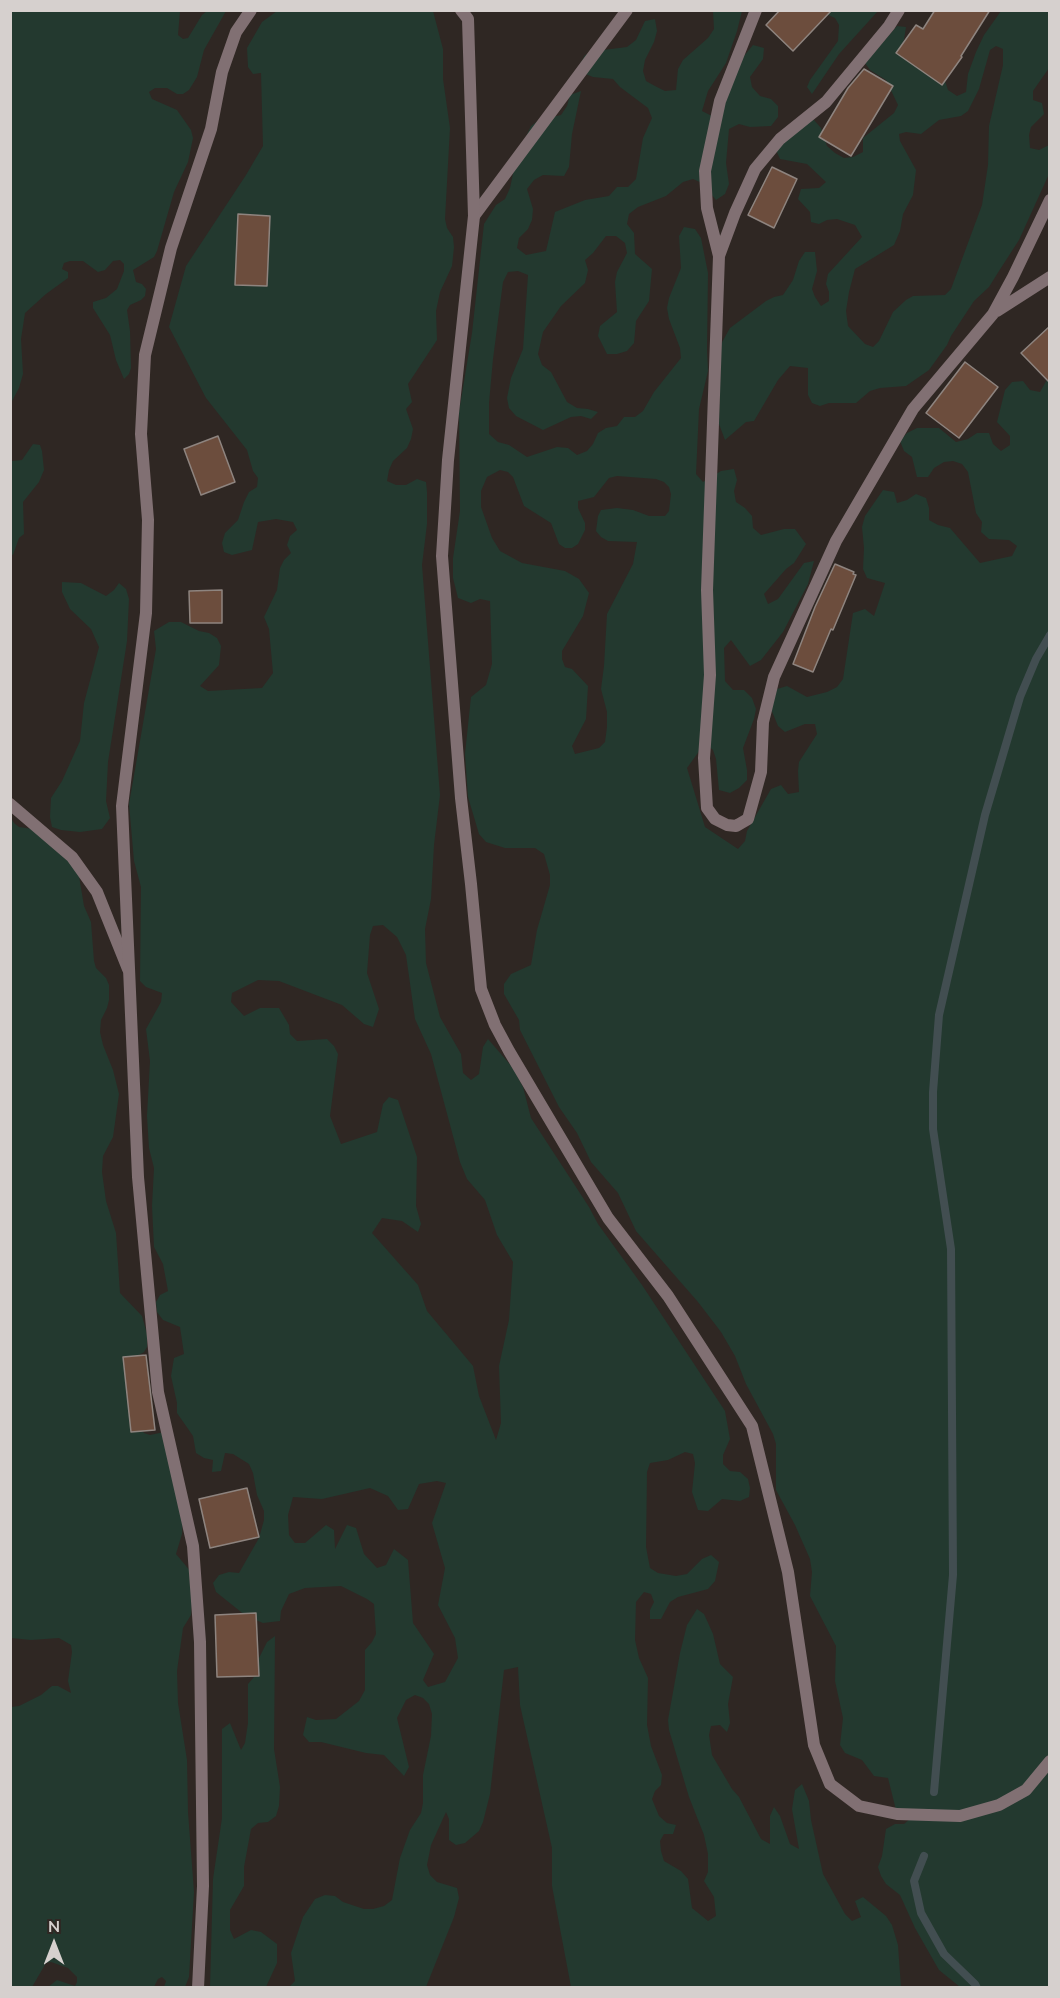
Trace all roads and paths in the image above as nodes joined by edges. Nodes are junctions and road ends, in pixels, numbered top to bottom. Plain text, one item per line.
1 (251, 10) edge
2 (461, 10) edge
3 (627, 10) edge
4 (756, 10) edge
5 (899, 10) edge
6 (1050, 200) edge
7 (474, 216) junction
8 (719, 256) junction
9 (1050, 277) edge
10 (993, 314) junction
11 (10, 804) edge
12 (129, 971) junction
13 (1050, 1761) edge
14 (198, 1988) edge

1 - 12 street
2 - 7 street
3 - 7 street
4 - 8 street
5 - 8 street
6 - 10 street
7 - 13 street
8 - 10 street
9 - 10 street
11 - 12 street
12 - 14 street

